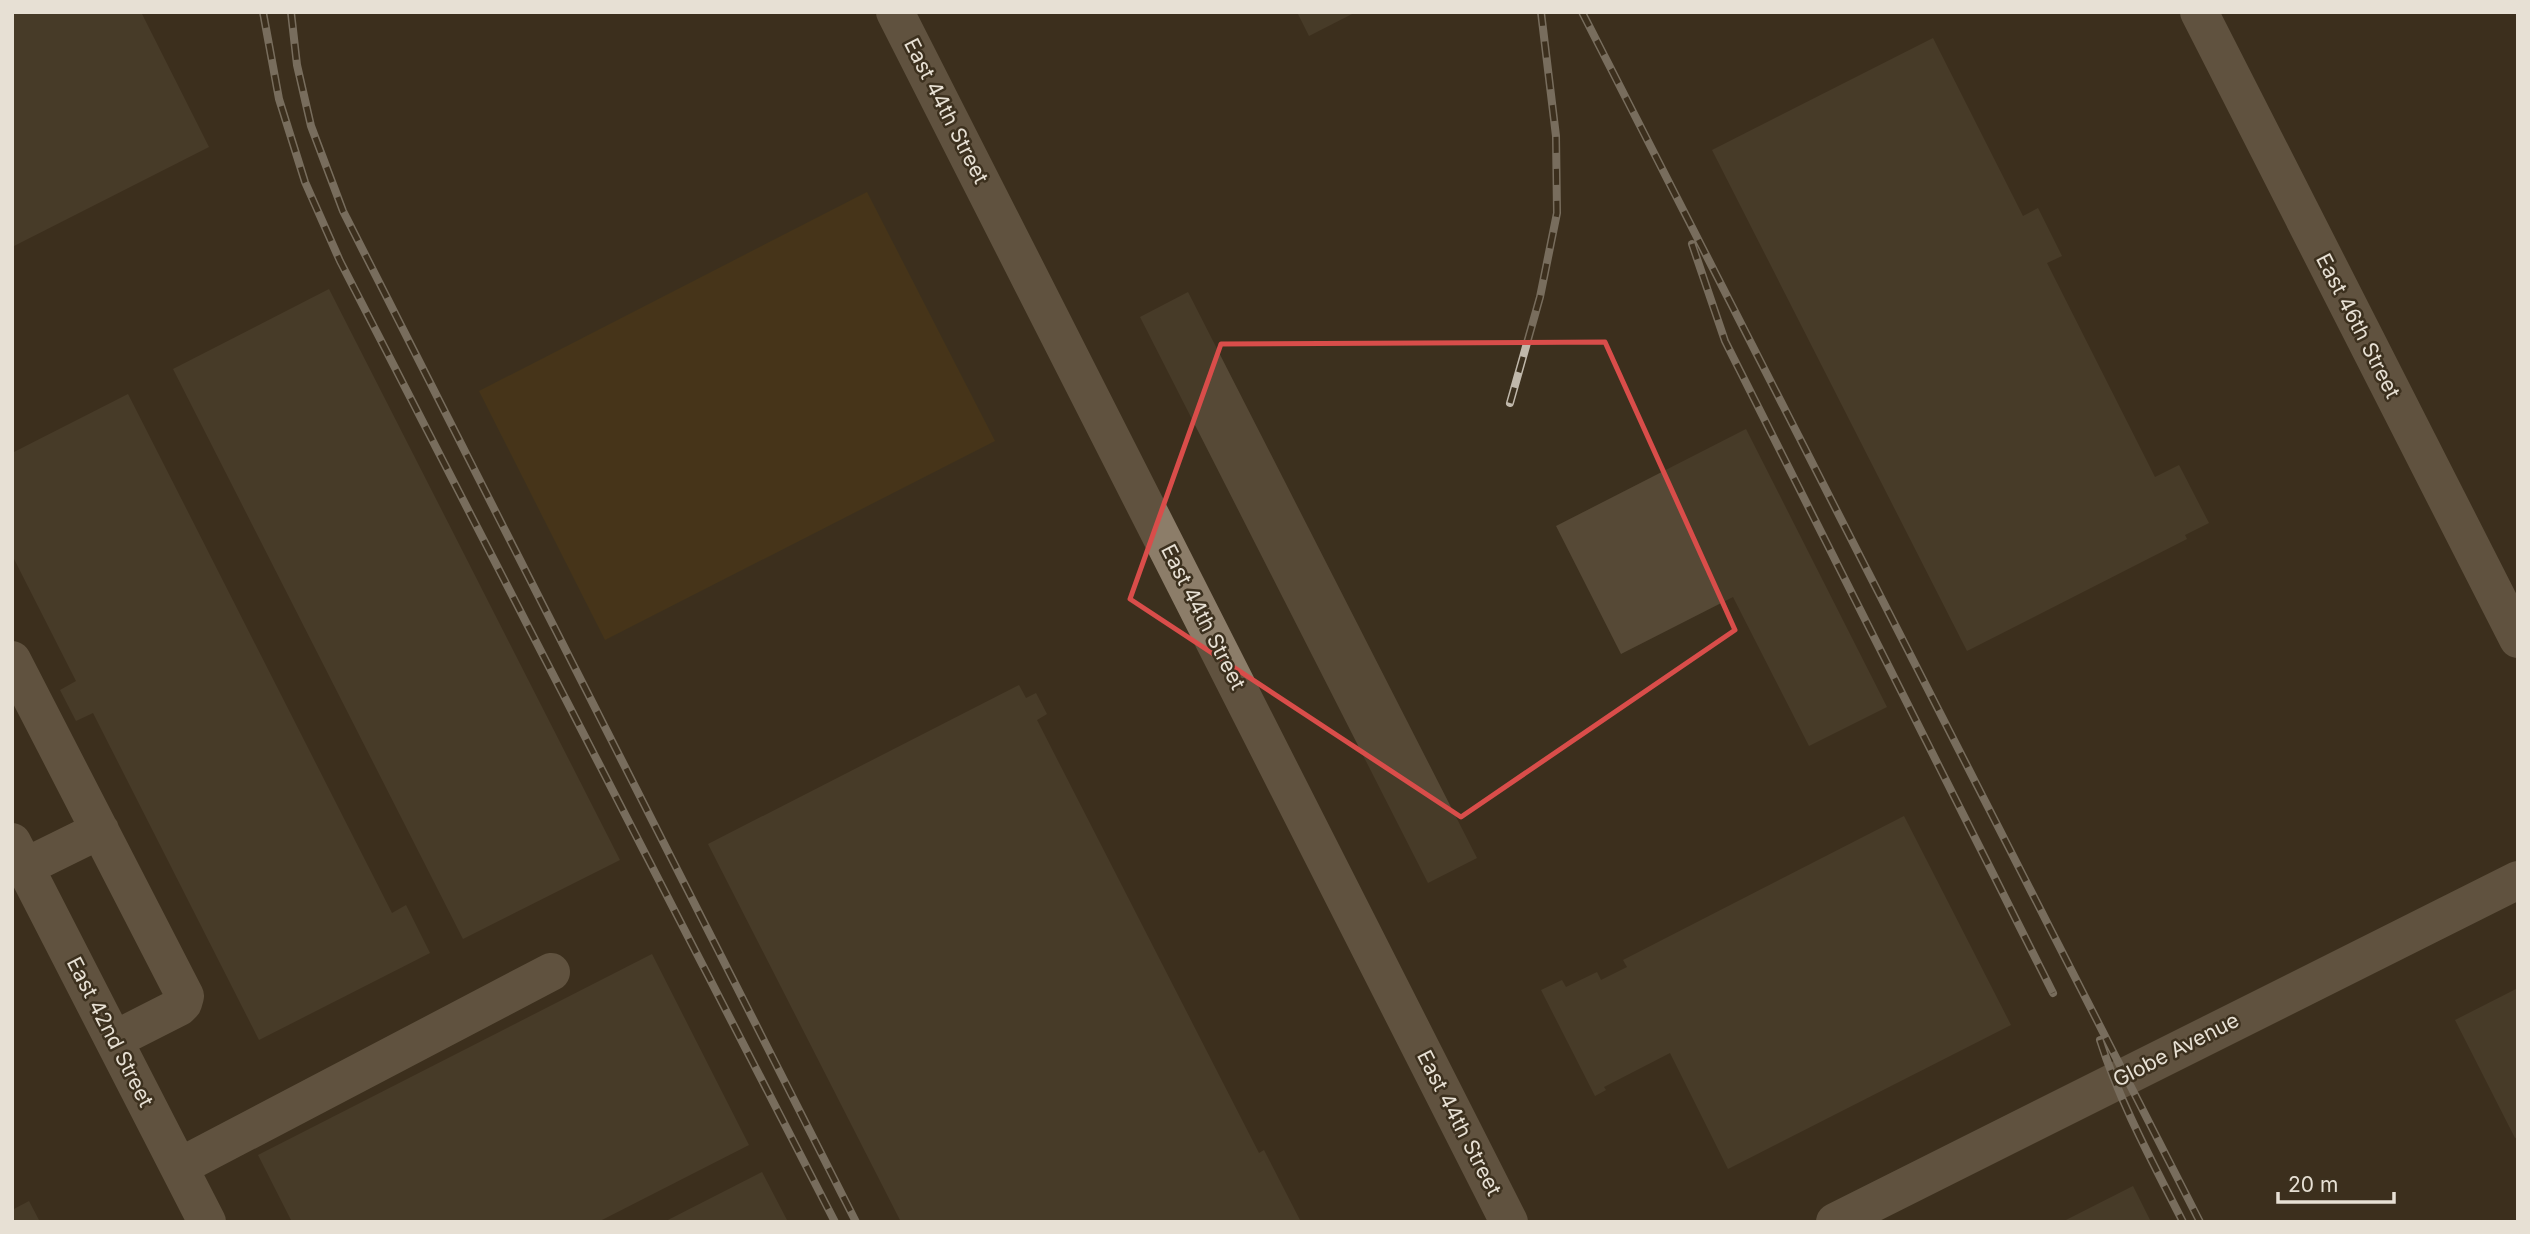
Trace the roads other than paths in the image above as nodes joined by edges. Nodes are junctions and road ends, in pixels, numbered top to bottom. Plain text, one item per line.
1 (895, 12) edge
2 (2199, 12) edge
3 (2518, 639) edge
4 (12, 660) edge
5 (100, 830) junction
6 (19, 854) edge
7 (2518, 880) edge
8 (551, 972) dead end
9 (114, 1040) junction
10 (179, 1167) junction
11 (207, 1222) edge
12 (1509, 1222) edge
13 (1835, 1222) edge

1 - 12 street, East 44th Street
2 - 3 street, East 46th Street
4 - 5 street
5 - 6 street
5 - 9 street
6 - 9 street, East 42nd Street
7 - 13 street, Globe Avenue
8 - 10 street
9 - 10 street, East 42nd Street
10 - 11 street, East 42nd Street

